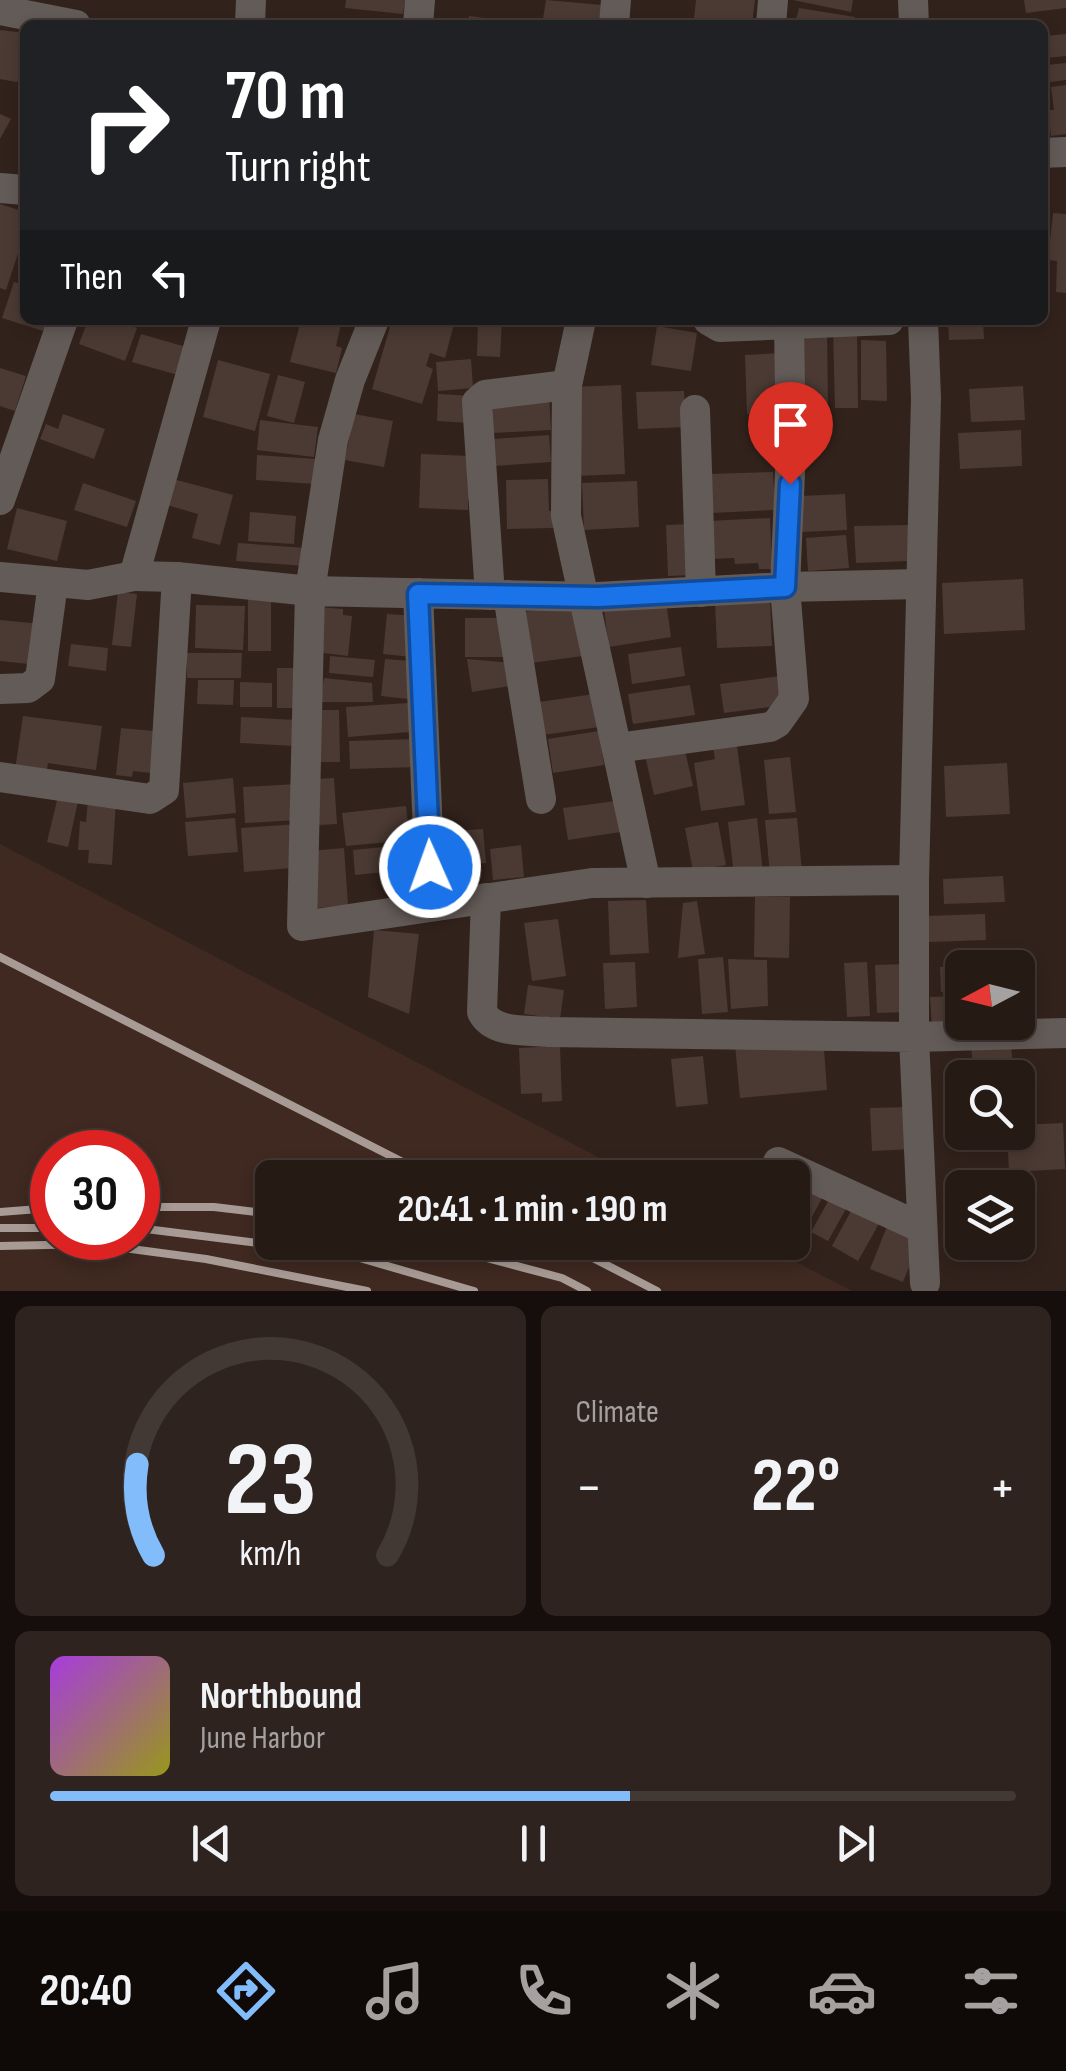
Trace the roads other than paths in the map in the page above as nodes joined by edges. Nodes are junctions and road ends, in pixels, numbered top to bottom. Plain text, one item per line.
1 (0, 10) edge
2 (54, 17) edge
3 (61, 325) edge
4 (205, 325) edge
5 (372, 325) edge
6 (580, 325) edge
7 (716, 325) edge
8 (771, 325) edge
9 (788, 325) edge
10 (923, 325) edge
11 (566, 385) junction
12 (695, 410) dead end
13 (0, 500) edge
14 (134, 576) junction
15 (0, 577) edge
16 (177, 577) junction
17 (53, 583) junction
18 (921, 584) junction
19 (785, 587) junction
20 (310, 592) junction
21 (701, 592) junction
22 (418, 594) junction
23 (499, 595) junction
24 (586, 597) junction
25 (0, 689) edge
26 (617, 748) junction
27 (0, 776) edge
28 (541, 799) dead end
29 (914, 880) junction
30 (646, 883) junction
31 (486, 898) junction
32 (431, 906) junction
33 (1066, 1033) edge
34 (914, 1037) junction
35 (810, 1177) edge
36 (922, 1228) junction
37 (925, 1283) dead end

1 - 2 street
3 - 13 street
4 - 14 street
5 - 20 street
6 - 11 street
7 - 8 street
9 - 19 street
10 - 18 street
11 - 23 street
11 - 24 street
12 - 21 street
14 - 16 street
14 - 17 street
15 - 17 street
16 - 20 street
16 - 27 street
17 - 25 street
18 - 19 street
18 - 29 street
19 - 21 street
19 - 26 street
20 - 22 street
20 - 32 street
21 - 24 street
22 - 23 street
22 - 32 street
23 - 24 street
23 - 28 street
24 - 26 street
26 - 30 street
29 - 30 street
29 - 34 street
30 - 31 street
31 - 32 street
31 - 34 street
33 - 34 street
34 - 36 street
35 - 36 street
36 - 37 street

